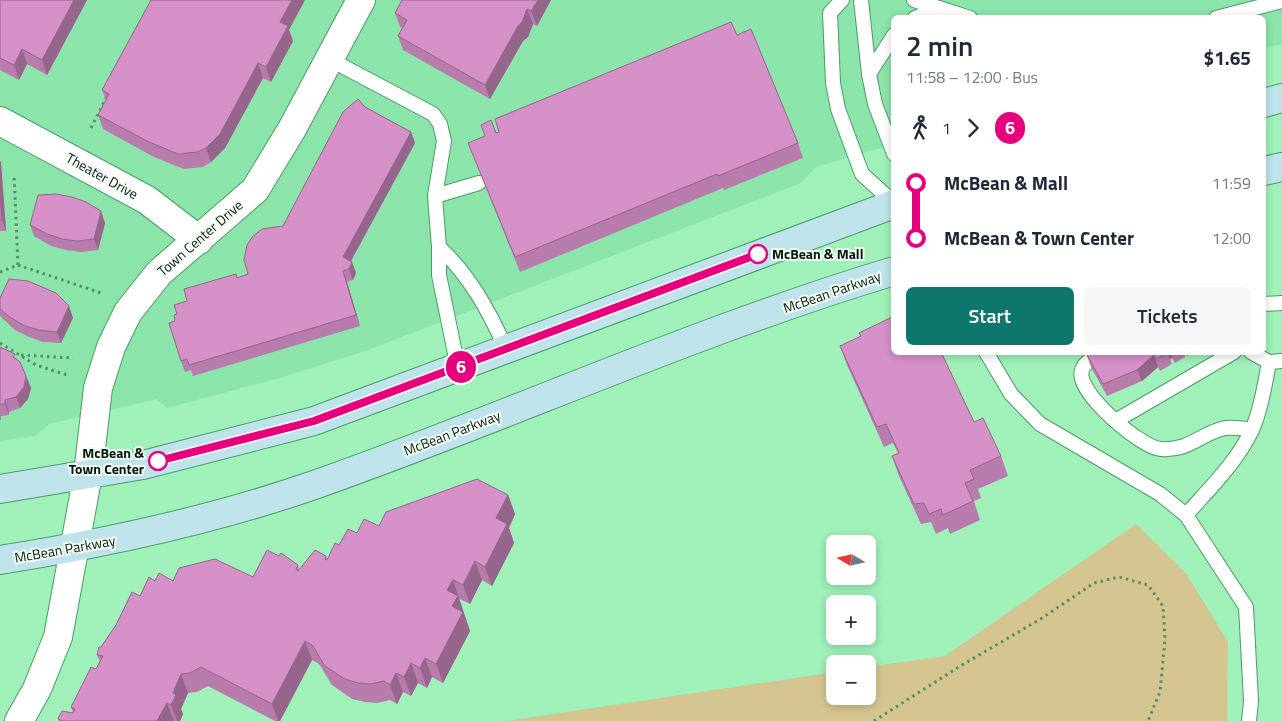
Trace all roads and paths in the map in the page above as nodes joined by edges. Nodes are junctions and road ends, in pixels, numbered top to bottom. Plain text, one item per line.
1 (361, 0) edge
2 (842, 0) edge
3 (861, 0) edge
4 (914, 0) edge
5 (1282, 1) edge
6 (939, 8) junction
7 (923, 15) edge
8 (961, 15) edge
9 (1228, 15) edge
10 (891, 40) edge
11 (329, 59) junction
12 (869, 74) junction
13 (108, 94) edge
14 (1282, 98) edge
15 (1266, 102) edge
16 (0, 121) edge
17 (91, 128) dead end
18 (891, 146) edge
19 (1282, 167) edge
20 (1266, 171) edge
21 (14, 174) dead end
22 (479, 183) edge
23 (435, 196) junction
24 (891, 201) edge
25 (891, 205) edge
26 (198, 240) junction
27 (439, 247) junction
28 (18, 265) junction
29 (0, 272) edge
30 (891, 272) edge
31 (101, 293) dead end
32 (1282, 303) edge
33 (1266, 304) edge
34 (0, 343) edge
35 (506, 349) junction
36 (20, 355) junction
37 (988, 355) edge
38 (1100, 355) edge
39 (1227, 355) edge
40 (1258, 355) edge
41 (73, 358) dead end
42 (1276, 362) edge
43 (458, 368) junction
44 (67, 375) dead end
45 (1116, 420) junction
46 (1252, 429) junction
47 (88, 474) junction
48 (0, 489) edge
49 (1186, 515) junction
50 (75, 548) junction
51 (0, 560) edge
52 (19, 721) edge
53 (874, 721) edge
54 (1148, 721) edge
55 (1249, 721) edge

1 - 11 street, Town Center Drive
2 - 24 lane
3 - 12 lane
4 - 6 lane
5 - 9 lane
6 - 7 lane
6 - 8 lane
10 - 12 lane
11 - 23 lane
11 - 26 street, Town Center Drive
12 - 18 lane
13 - 17 path
14 - 15 main road
16 - 26 street, Theater Drive
19 - 20 main road
21 - 28 path
22 - 23 lane
23 - 27 lane
25 - 35 main road
26 - 47 street, Town Center Drive
27 - 35 lane
27 - 43 lane
28 - 29 path
28 - 31 path
30 - 50 main road, McBean Parkway
32 - 33 lane
34 - 36 path
35 - 43 main road
36 - 41 path
36 - 44 path
37 - 49 lane
38 - 45 lane
39 - 45 lane
40 - 42 lane
42 - 46 lane
43 - 47 main road
45 - 46 lane
46 - 49 lane
47 - 48 main road
47 - 50 street, Town Center Drive
49 - 55 lane
50 - 51 main road, McBean Parkway
50 - 52 street, Town Center Drive
53 - 54 path

